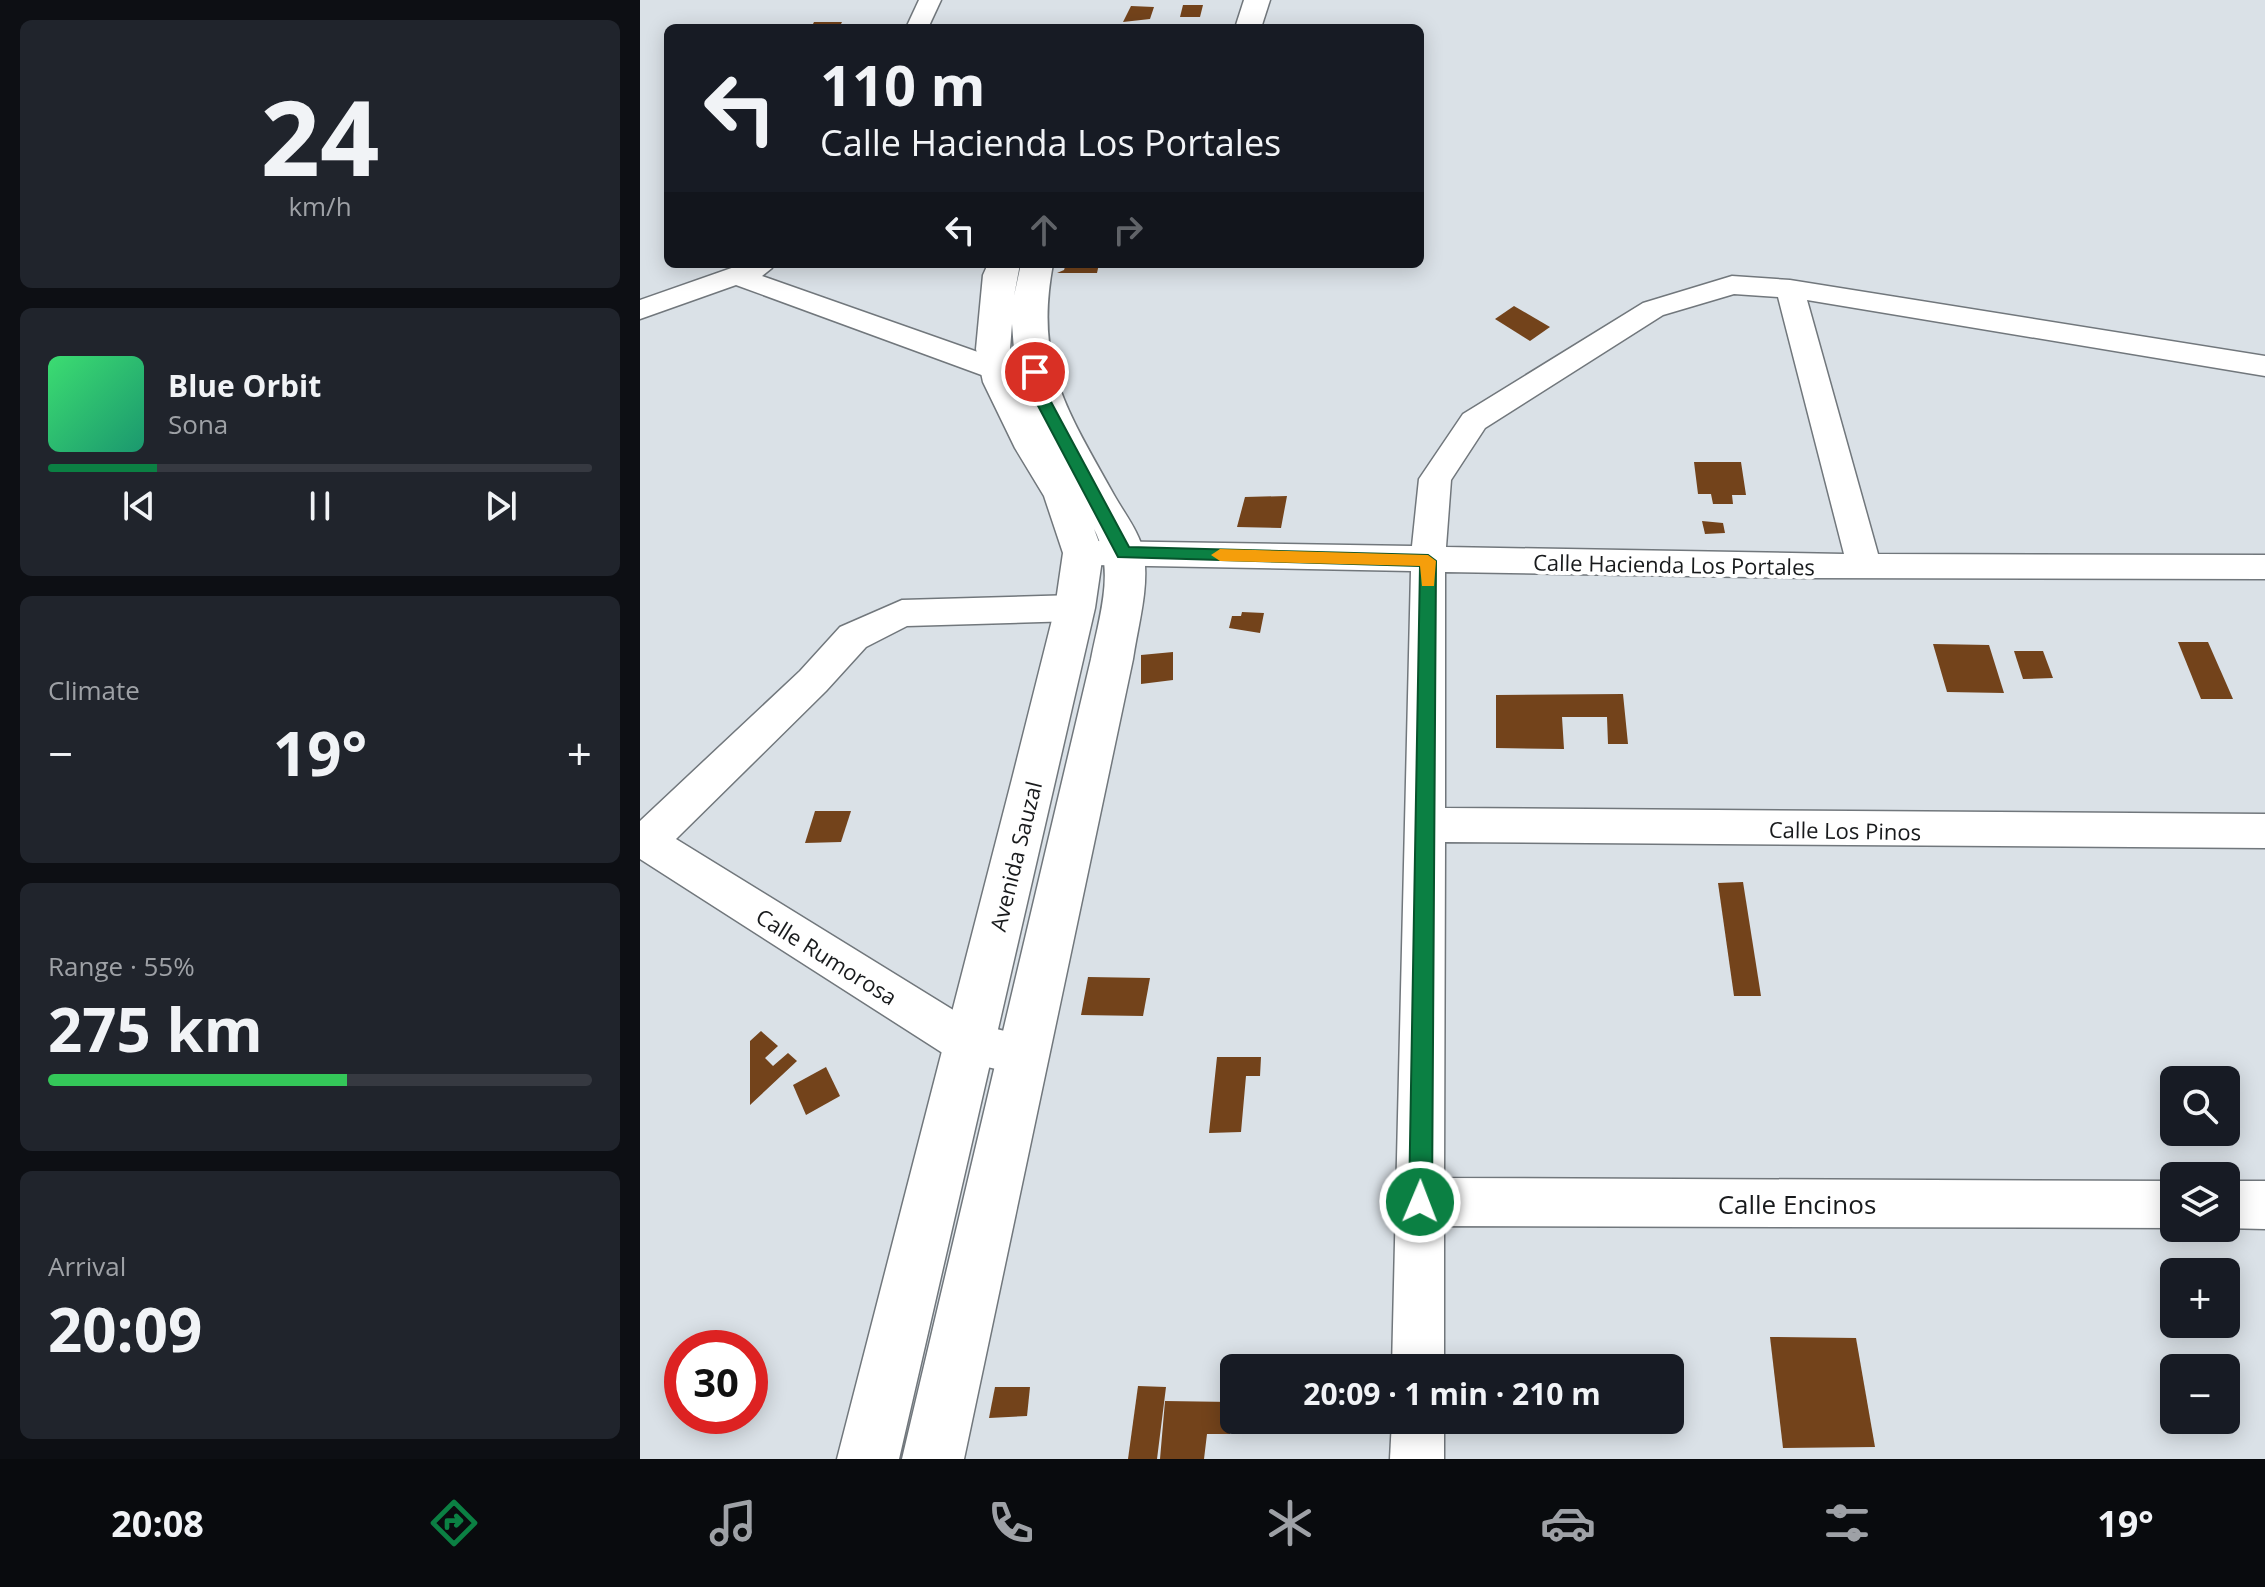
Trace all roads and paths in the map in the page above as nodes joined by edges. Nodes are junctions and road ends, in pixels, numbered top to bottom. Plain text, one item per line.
1 (930, 0) edge
2 (1257, 0) edge
3 (1232, 23) edge
4 (919, 24) edge
5 (759, 268) edge
6 (1002, 268) edge
7 (1036, 268) edge
8 (736, 276) junction
9 (1790, 289) junction
10 (640, 310) edge
11 (2265, 366) edge
12 (998, 370) junction
13 (1104, 553) junction
14 (1428, 561) junction
15 (1864, 566) junction
16 (2265, 567) edge
17 (1075, 608) junction
18 (1425, 825) junction
19 (2265, 831) edge
20 (644, 840) edge
21 (968, 1044) junction
22 (1022, 1054) junction
23 (1420, 1202) junction
24 (2160, 1205) edge
25 (2240, 1205) edge
26 (2265, 1205) edge
27 (1418, 1354) edge
28 (1418, 1434) edge
29 (868, 1459) edge
30 (933, 1459) edge
31 (1417, 1459) edge

1 - 4 street
2 - 3 street
5 - 8 street
6 - 12 street, Avenida Sauzal
7 - 13 street
8 - 10 street
8 - 12 street
9 - 11 street
9 - 14 street
9 - 15 street
12 - 13 street, Avenida Sauzal
13 - 14 street, Calle Hacienda Los Portales
13 - 17 street, Avenida Sauzal
13 - 22 street, Avenida Sauzal
14 - 15 street, Calle Hacienda Los Portales
14 - 18 street
15 - 16 street, Calle Hacienda Los Portales
17 - 20 street
17 - 21 street, Avenida Sauzal
18 - 19 street, Calle Los Pinos
18 - 23 street
20 - 21 street, Calle Rumorosa
21 - 22 street, Calle Rumorosa
21 - 29 street, Avenida Sauzal
22 - 30 street, Avenida Sauzal
23 - 24 street, Calle Encinos
23 - 27 street
25 - 26 street
28 - 31 street

